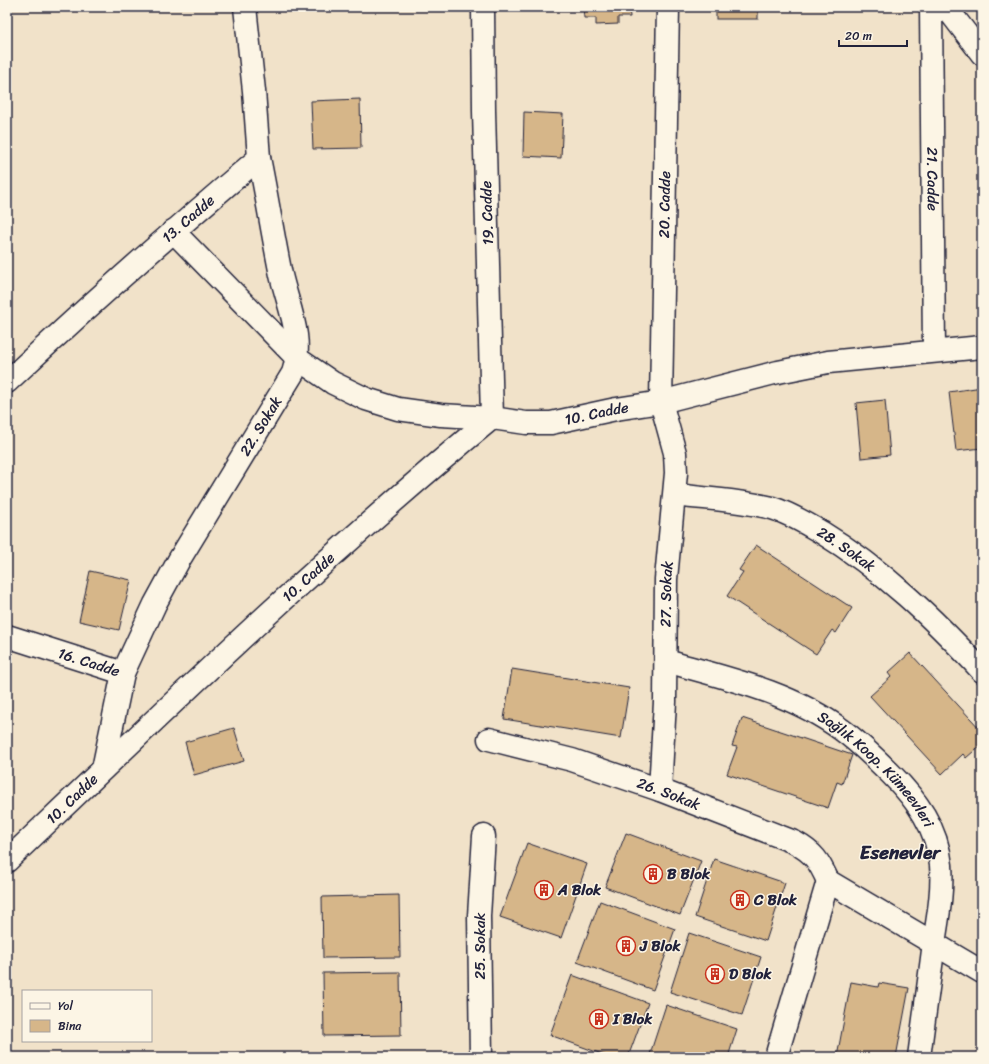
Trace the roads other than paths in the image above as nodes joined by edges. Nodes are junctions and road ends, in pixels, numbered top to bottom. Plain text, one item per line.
1 (245, 7) edge
2 (483, 7) edge
3 (668, 7) edge
4 (931, 7) edge
5 (946, 7) edge
6 (982, 54) edge
7 (259, 158) junction
8 (173, 231) junction
9 (982, 347) edge
10 (934, 351) junction
11 (298, 359) junction
12 (7, 382) edge
13 (661, 402) junction
14 (492, 418) junction
15 (675, 495) junction
16 (7, 636) edge
17 (666, 661) junction
18 (982, 671) edge
19 (123, 673) junction
20 (490, 739) dead end
21 (104, 769) junction
22 (660, 790) junction
23 (484, 836) dead end
24 (7, 861) edge
25 (828, 881) junction
26 (934, 944) junction
27 (982, 972) edge
28 (481, 1057) edge
29 (776, 1057) edge
30 (919, 1057) edge

1 - 7 street
2 - 14 street, 19. Cadde
3 - 13 street, 20. Cadde
4 - 10 street, 21. Cadde
5 - 6 street
7 - 8 street, 13. Cadde
7 - 11 street, 22. Sokak
8 - 11 street
8 - 12 street, 13. Cadde
9 - 10 street, 10. Cadde
10 - 13 street, 10. Cadde
11 - 14 street
11 - 19 street, 22. Sokak
13 - 14 street, 10. Cadde
13 - 15 street, 27. Sokak
14 - 21 street, 10. Cadde
15 - 17 street, 27. Sokak
15 - 18 street, 28. Sokak
16 - 19 street, 16. Cadde
17 - 22 street, 27. Sokak
17 - 26 street, Sağlık Koop. Kümeevleri
19 - 21 street, 16. Cadde
20 - 22 street, 26. Sokak
21 - 24 street, 10. Cadde
22 - 25 street, 26. Sokak
23 - 28 street, 25. Sokak
25 - 26 street
25 - 29 street
26 - 27 street
26 - 30 street, Sağlık Koop. Kümeevleri

